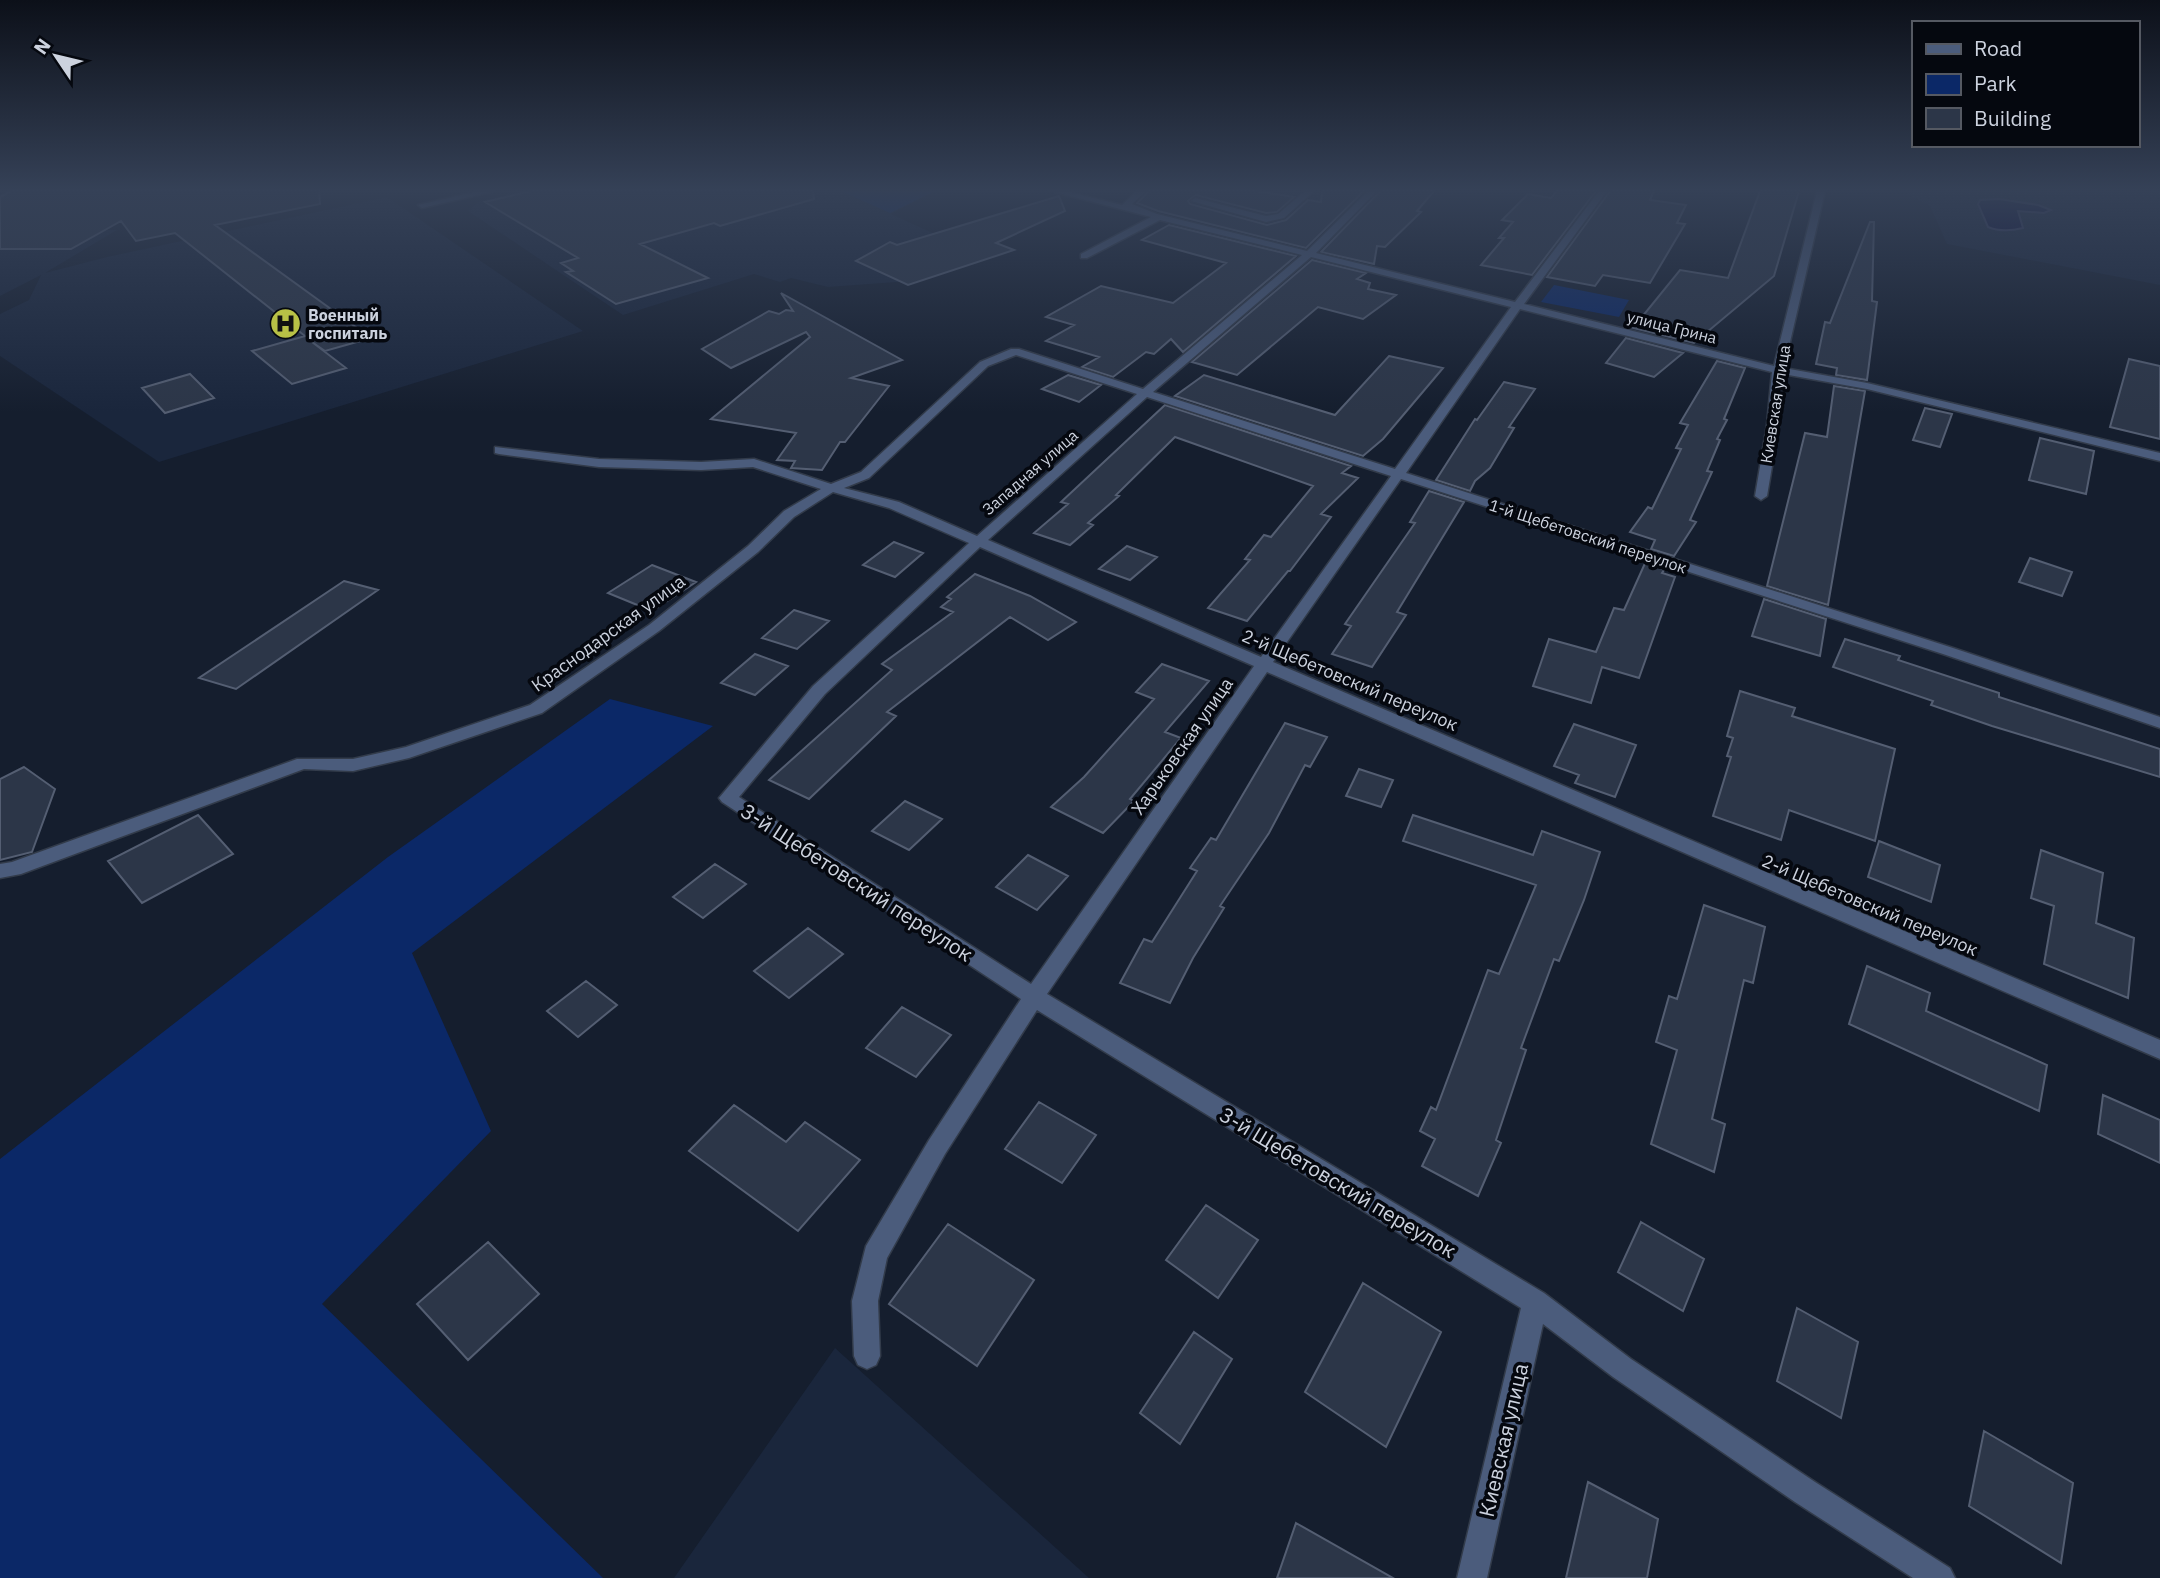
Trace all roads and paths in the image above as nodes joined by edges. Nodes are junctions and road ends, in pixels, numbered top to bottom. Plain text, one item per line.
1 (1297, 265) edge
2 (1348, 265) edge
3 (1548, 265) edge
4 (1803, 265) edge
5 (1518, 305) junction
6 (1014, 351) joint
7 (1778, 370) junction
8 (1145, 393) junction
9 (499, 450) dead end
10 (2160, 457) edge
11 (1399, 474) junction
12 (831, 488) junction
13 (1761, 496) dead end
14 (979, 541) junction
15 (1264, 664) junction
16 (2160, 723) edge
17 (728, 798) joint
18 (0, 871) edge
19 (1034, 996) junction
20 (2160, 1050) edge
21 (1535, 1302) junction
22 (867, 1356) dead end
23 (1472, 1578) edge
24 (1940, 1578) edge

1 - 8 street, Западная улица
2 - 5 street, улица Грина
3 - 5 street, Харьковская улица
4 - 7 street, Киевская улица
5 - 7 street, улица Грина
5 - 11 street, Харьковская улица
6 - 8 street, 1-й Щебетовский переулок
6 - 12 street, Краснодарская улица
7 - 10 street, улица Грина
7 - 13 street, Киевская улица
8 - 11 street, 1-й Щебетовский переулок
8 - 14 street, Западная улица
9 - 12 street, 2-й Щебетовский переулок
11 - 15 street, Харьковская улица
11 - 16 street, 1-й Щебетовский переулок
12 - 14 street, 2-й Щебетовский переулок
12 - 18 street, Краснодарская улица
14 - 15 street, 2-й Щебетовский переулок
14 - 17 street, Западная улица
15 - 19 street, Харьковская улица
15 - 20 street, 2-й Щебетовский переулок
17 - 19 street, 3-й Щебетовский переулок
19 - 21 street, 3-й Щебетовский переулок
19 - 22 street, Харьковская улица
21 - 23 street, Киевская улица
21 - 24 street, 3-й Щебетовский переулок

